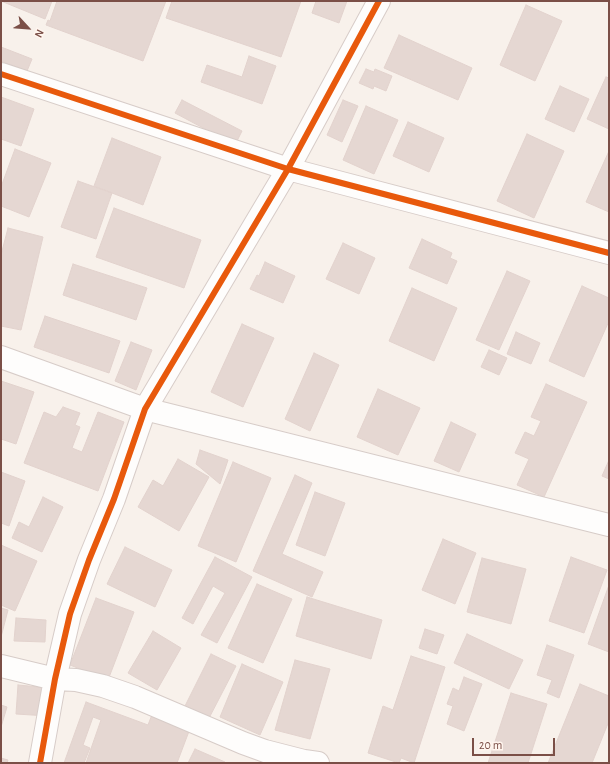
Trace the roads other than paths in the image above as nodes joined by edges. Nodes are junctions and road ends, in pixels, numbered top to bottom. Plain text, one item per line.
1 (379, 1) edge
2 (1, 74) edge
3 (288, 169) junction
4 (609, 252) edge
5 (1, 357) edge
6 (145, 409) junction
7 (609, 525) edge
8 (1, 666) edge
9 (55, 679) junction
10 (40, 763) edge
11 (318, 763) edge

1 - 3 street
2 - 3 street
3 - 4 street
3 - 6 street
5 - 6 street
6 - 7 street
6 - 9 street
8 - 9 street
9 - 10 street
9 - 11 street

